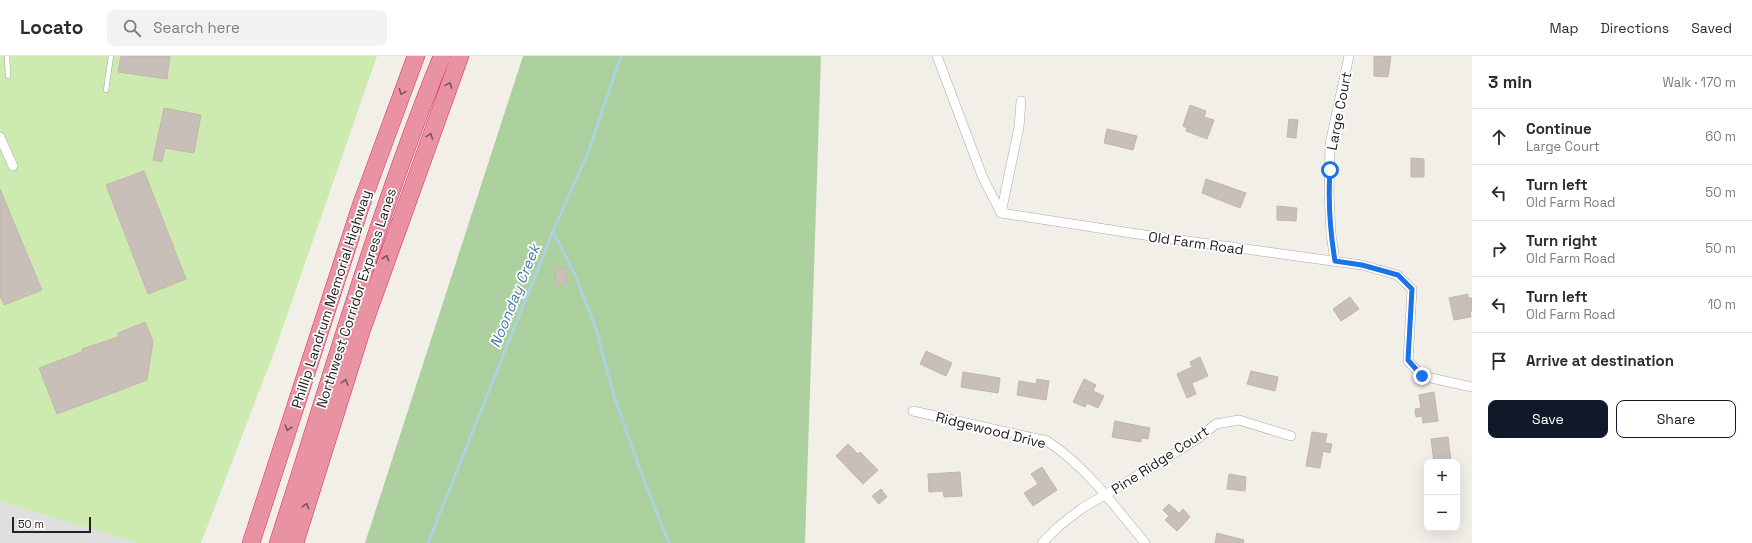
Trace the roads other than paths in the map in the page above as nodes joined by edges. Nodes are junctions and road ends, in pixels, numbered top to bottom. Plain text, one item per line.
1 (7, 56) edge
2 (111, 56) edge
3 (416, 56) edge
4 (442, 56) edge
5 (460, 56) edge
6 (937, 56) edge
7 (1349, 56) edge
8 (8, 76) dead end
9 (106, 90) dead end
10 (1021, 101) dead end
11 (0, 137) edge
12 (13, 166) dead end
13 (1001, 213) junction
14 (1335, 261) junction
15 (1472, 387) edge
16 (914, 411) dead end
17 (1291, 436) dead end
18 (1106, 495) junction
19 (251, 543) edge
20 (278, 543) edge
21 (295, 543) edge
22 (1042, 543) edge
23 (1145, 543) edge

1 - 8 lane
2 - 9 lane
3 -> 19 highway, Phillip Landrum Memorial Highway
4 - 20 highway, Northwest Corridor Express Lanes
21 -> 5 highway
6 - 13 street
7 - 14 street, Large Court
10 - 13 street
11 - 12 street
13 - 14 street, Old Farm Road
14 - 15 street, Old Farm Road
16 - 18 street, Ridgewood Drive
17 - 18 street, Pine Ridge Court
18 - 22 street, Pine Ridge Court
18 - 23 street, Ridgewood Drive

